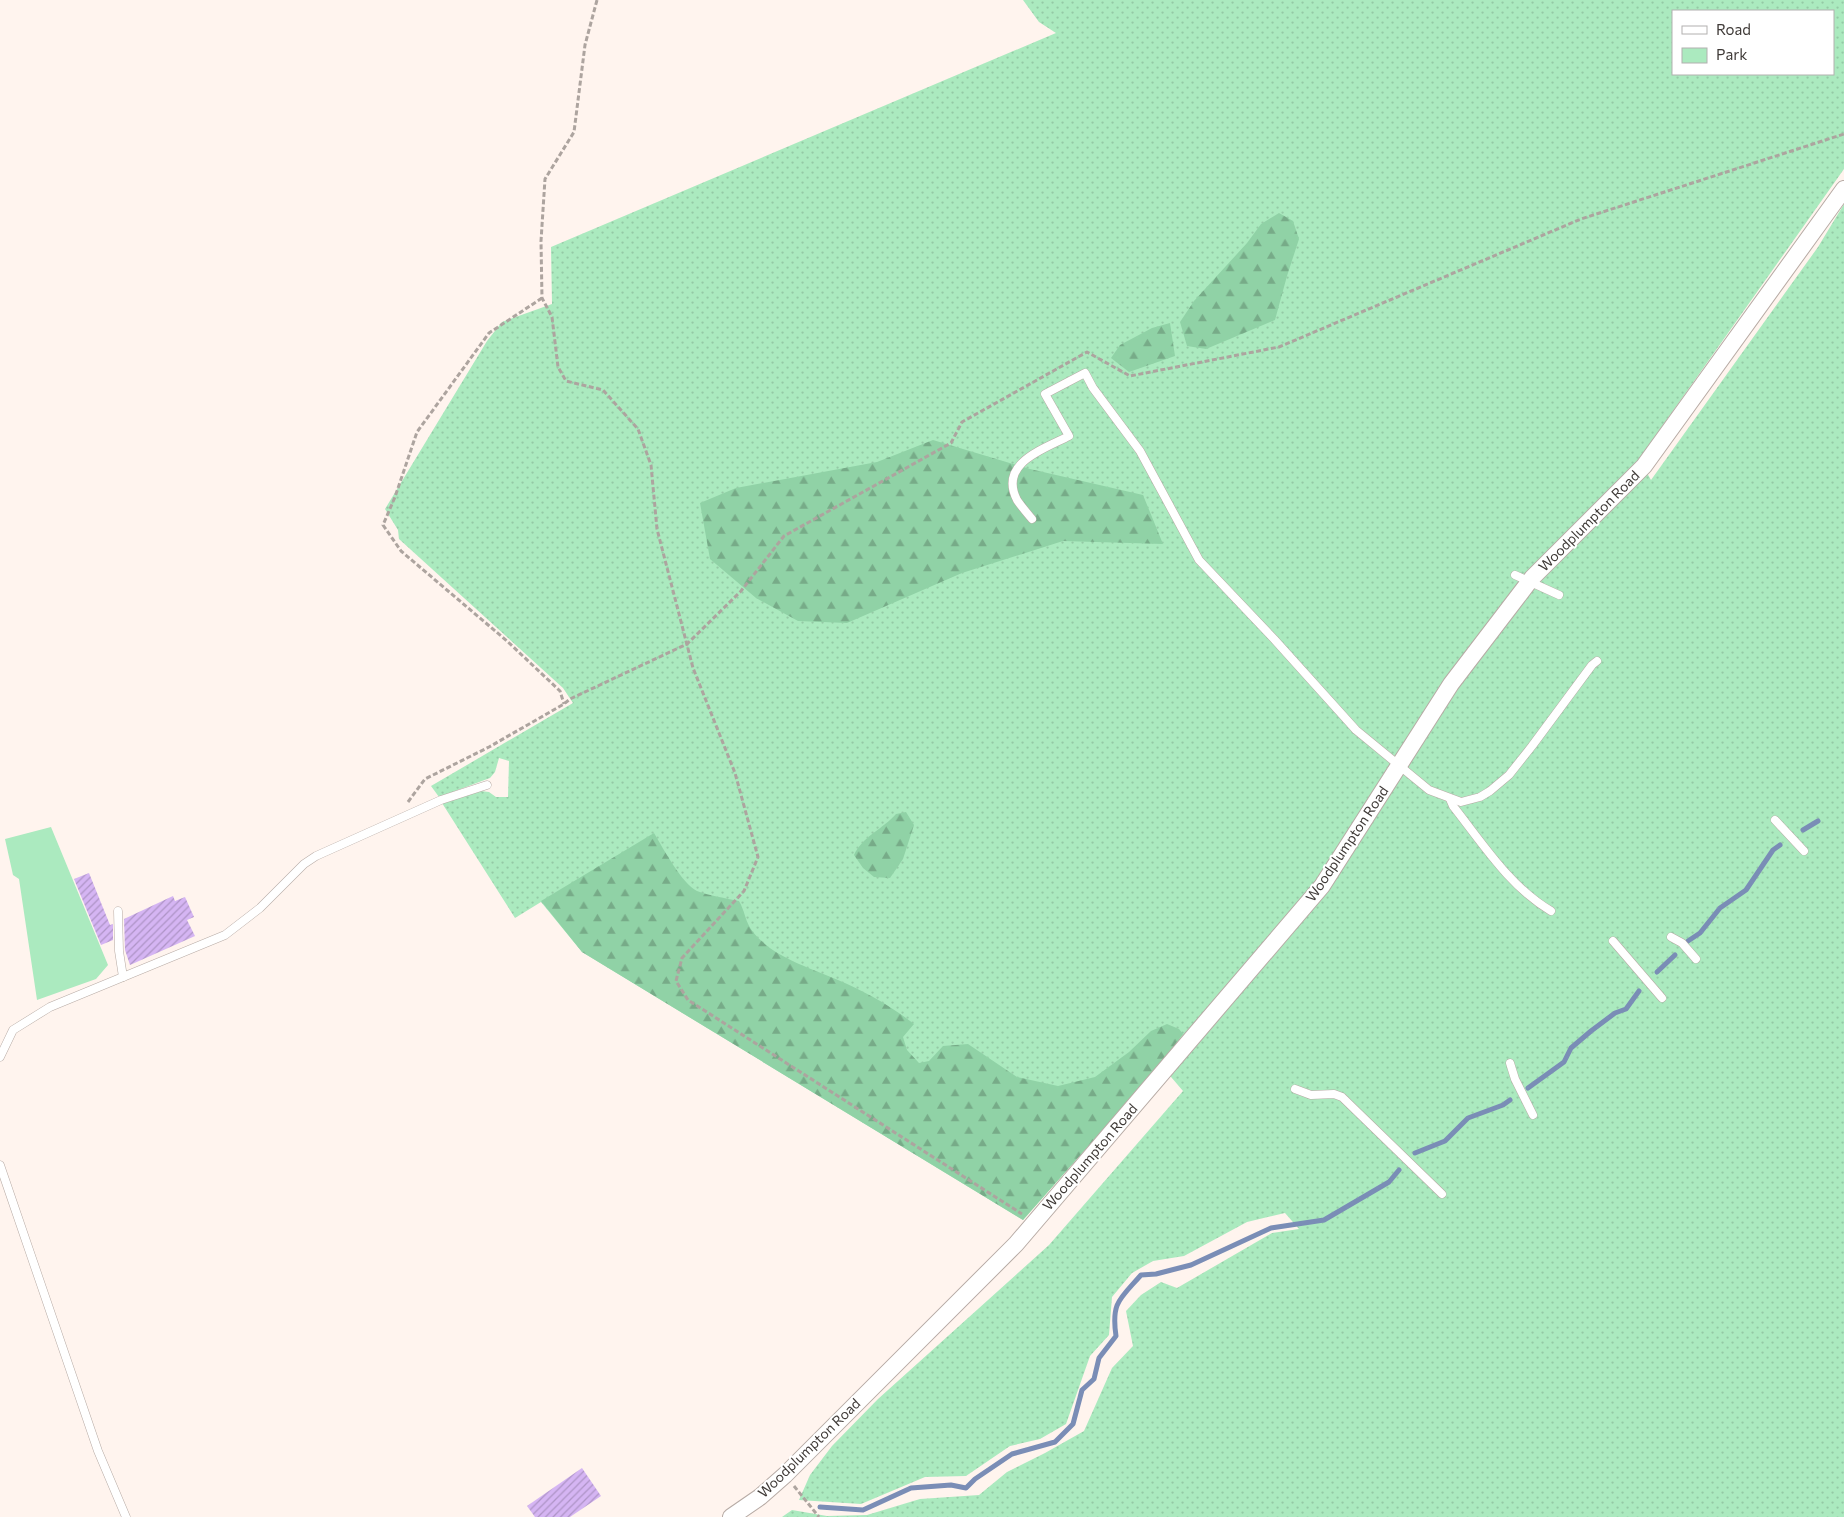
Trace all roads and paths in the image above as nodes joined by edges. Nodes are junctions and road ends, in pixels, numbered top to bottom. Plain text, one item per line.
1 (598, 0) edge
2 (1844, 134) edge
3 (1844, 189) edge
4 (542, 298) junction
5 (1032, 519) dead end
6 (1522, 578) junction
7 (1559, 595) dead end
8 (687, 644) junction
9 (1597, 661) dead end
10 (564, 704) junction
11 (1400, 765) junction
12 (487, 784) dead end
13 (1450, 799) junction
14 (1775, 820) dead end
15 (393, 821) junction
16 (1804, 851) dead end
17 (118, 911) dead end
18 (1552, 911) dead end
19 (1670, 937) dead end
20 (1613, 941) dead end
21 (1696, 959) dead end
22 (124, 977) junction
23 (1662, 998) dead end
24 (0, 1057) edge
25 (1510, 1063) dead end
26 (1295, 1089) dead end
27 (1532, 1115) dead end
28 (0, 1165) edge
29 (1442, 1194) dead end
30 (1035, 1222) junction
31 (785, 1475) junction
32 (126, 1517) edge
33 (731, 1517) edge
34 (819, 1517) edge

1 - 4 path
2 - 8 path
3 - 6 street, Woodplumpton Road
4 - 8 path
4 - 10 path
5 - 11 lane
6 - 7 lane
6 - 11 street, Woodplumpton Road
8 - 10 path
8 - 30 path
9 - 13 lane
10 - 15 path
11 - 13 lane
11 - 30 street, Woodplumpton Road
12 - 15 lane
13 - 18 lane
14 - 16 lane
15 - 22 lane
17 - 22 lane
19 - 21 lane
20 - 23 lane
22 - 24 lane
25 - 27 lane
26 - 29 lane
28 - 32 lane
30 - 31 street, Woodplumpton Road
31 - 33 street, Woodplumpton Road
31 - 34 path

